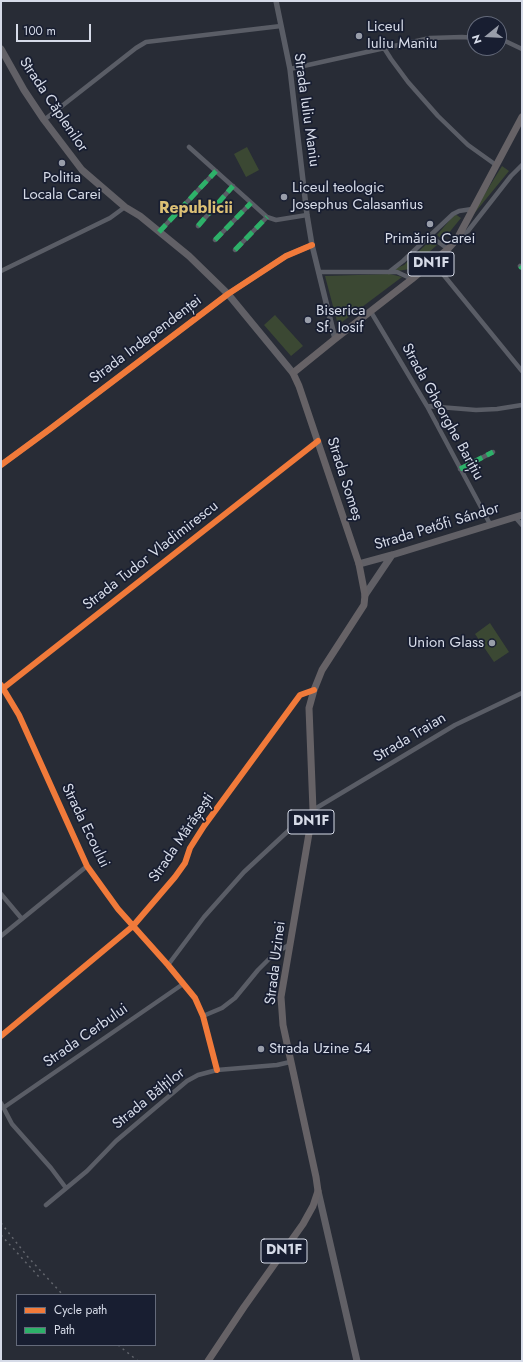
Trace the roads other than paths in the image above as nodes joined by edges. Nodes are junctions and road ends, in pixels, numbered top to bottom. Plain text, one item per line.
1 (276, 1) edge
2 (281, 26) junction
3 (467, 37) edge
4 (507, 42) edge
5 (384, 48) junction
6 (1, 49) edge
7 (522, 49) edge
8 (290, 69) junction
9 (522, 117) edge
10 (44, 120) junction
11 (189, 147) dead end
12 (496, 165) junction
13 (522, 165) edge
14 (216, 171) junction
15 (233, 186) junction
16 (251, 202) junction
17 (126, 207) junction
18 (472, 209) junction
19 (307, 215) junction
20 (267, 217) junction
21 (198, 226) dead end
22 (159, 232) junction
23 (430, 236) junction
24 (457, 239) junction
25 (215, 240) dead end
26 (312, 245) junction
27 (234, 250) dead end
28 (448, 250) junction
29 (433, 262) junction
30 (1, 271) edge
31 (319, 272) junction
32 (389, 272) junction
33 (412, 279) junction
34 (228, 294) junction
35 (371, 312) junction
36 (335, 339) junction
37 (522, 371) edge
38 (293, 373) junction
39 (522, 405) edge
40 (427, 406) junction
41 (318, 441) junction
42 (493, 452) dead end
43 (1, 464) edge
44 (460, 469) junction
45 (519, 516) edge
46 (490, 524) junction
47 (522, 525) edge
48 (392, 555) junction
49 (359, 564) junction
50 (365, 594) junction
51 (2, 688) edge
52 (314, 690) junction
53 (522, 693) edge
54 (313, 810) junction
55 (87, 866) junction
56 (1, 894) edge
57 (22, 919) junction
58 (133, 926) junction
59 (1, 936) edge
60 (289, 945) junction
61 (168, 965) junction
62 (183, 984) junction
63 (203, 1016) junction
64 (1, 1036) edge
65 (290, 1062) junction
66 (217, 1070) junction
67 (2, 1106) edge
68 (66, 1188) junction
69 (318, 1191) junction
70 (46, 1205) dead end
71 (208, 1361) edge
72 (357, 1361) edge

1 - 2 street, Strada Iuliu Maniu
2 - 8 street, Strada Iuliu Maniu
2 - 10 street
3 - 5 street
4 - 7 street
5 - 8 street
5 - 12 street
6 - 10 main road, Strada Căplenilor
8 - 19 street, Strada Iuliu Maniu
9 - 12 main road, DN1F
10 - 17 main road, Strada Căplenilor
11 - 14 street
12 - 18 main road, DN1F
13 - 24 street
14 - 15 street
14 - 22 street
15 - 16 street
15 - 21 street
16 - 20 street
16 - 25 street
17 - 22 main road, Strada Căplenilor
17 - 30 street
18 - 23 street
18 - 24 main road, DN1F
19 - 20 street
19 - 26 street, Strada Iuliu Maniu
20 - 27 street
22 - 34 main road, Strada Căplenilor
23 - 28 street
23 - 32 street
24 - 28 main road, DN1F
26 - 31 street, Strada Iuliu Maniu
26 - 34 street, Strada Independenței
28 - 29 main road, DN1F
29 - 33 main road, DN1F
29 - 37 street
31 - 32 street
31 - 36 street, Strada Iuliu Maniu
32 - 33 street
33 - 35 main road, DN1F
34 - 38 main road, Strada Căplenilor
34 - 43 street, Strada Independenței
35 - 36 main road, DN1F
35 - 40 street, Strada Gheorghe Barițiu
36 - 38 main road, DN1F
38 - 41 main road, Strada Someș / DN1F
39 - 40 street
40 - 44 street, Strada Gheorghe Barițiu
41 - 49 main road, Strada Someș / DN1F
41 - 51 street, Strada Tudor Vladimirescu
42 - 44 street
44 - 46 street, Strada Gheorghe Barițiu
45 - 46 main road, Strada Petőfi Sándor
45 - 47 street
46 - 48 main road, Strada Petőfi Sándor
48 - 49 main road, Strada Petőfi Sándor
48 - 50 main road
49 - 50 main road, Strada Someș / DN1F
50 - 52 main road, Strada Uzinei / DN1F
51 - 55 street, Strada Ecoului
52 - 54 main road, Strada Uzinei / DN1F
52 - 58 street, Strada Mărășești
53 - 54 street, Strada Traian
54 - 60 main road, Strada Uzinei / DN1F
54 - 61 street, Strada Traian
55 - 57 street
55 - 58 street, Strada Ecoului
56 - 57 street
57 - 59 street
58 - 61 street, Strada Ecoului
58 - 64 street, Strada Mărășești
60 - 63 street
60 - 65 main road, Strada Uzinei / DN1F
61 - 62 street, Strada Ecoului
62 - 63 street, Strada Ecoului
62 - 67 street, Strada Cerbului
63 - 66 street, Strada Ecoului
65 - 66 street, Strada Bălților
65 - 69 main road, Strada Uzinei / DN1F
66 - 68 street, Strada Bălților
67 - 68 street
68 - 70 street, Strada Bălților
69 - 71 main road, Strada Uzinei / DN1F
69 - 72 main road

